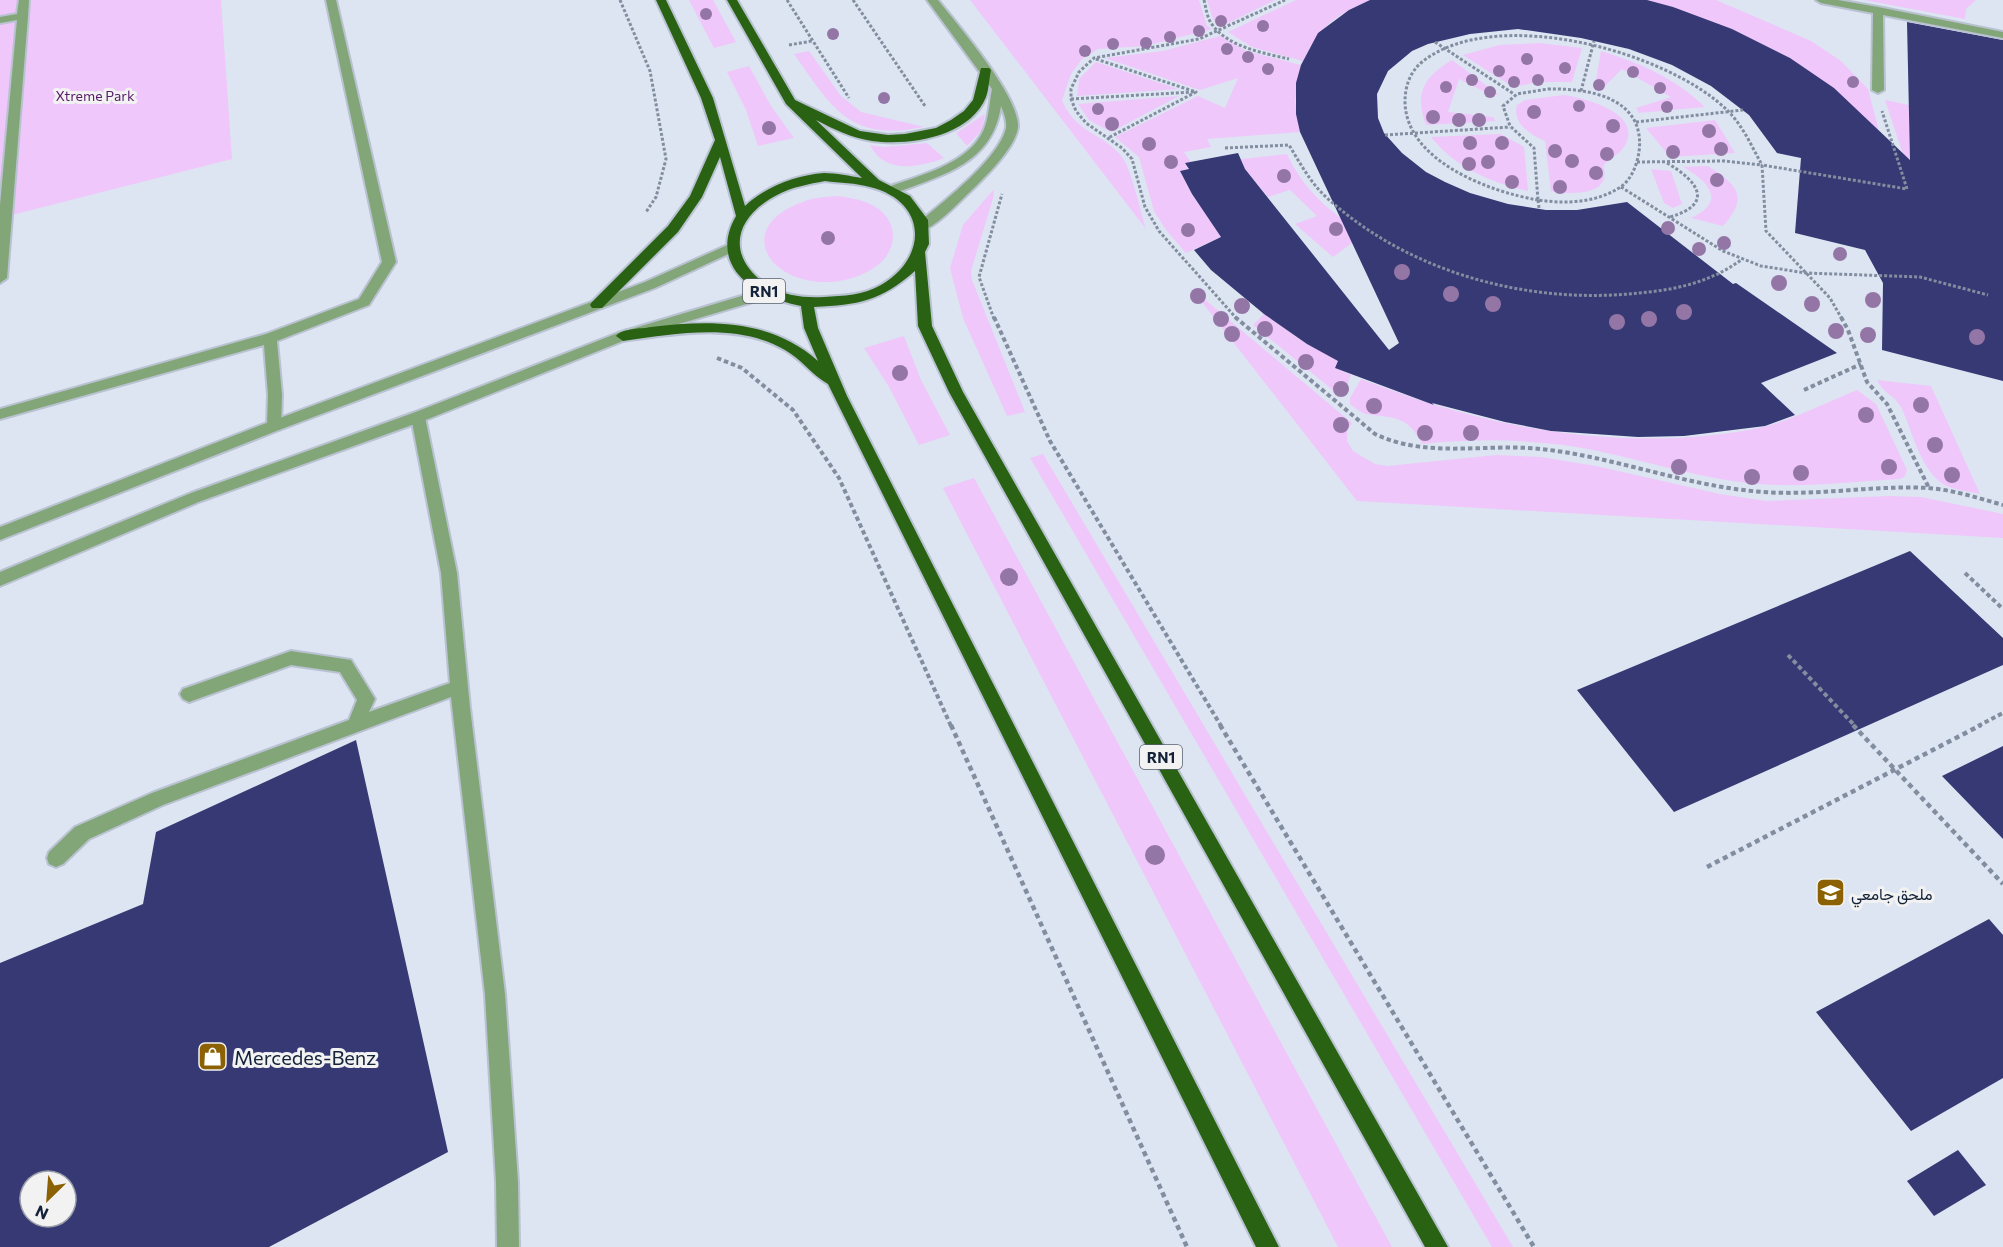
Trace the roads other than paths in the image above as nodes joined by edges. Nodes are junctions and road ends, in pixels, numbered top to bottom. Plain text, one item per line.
1 (24, 0) edge
2 (331, 0) edge
3 (661, 0) edge
4 (732, 0) edge
5 (932, 0) edge
6 (1821, 0) edge
7 (1878, 10) junction
8 (23, 16) junction
9 (0, 20) edge
10 (2003, 35) edge
11 (986, 70) junction
12 (998, 88) junction
13 (1878, 90) road end
14 (790, 102) junction
15 (721, 140) junction
16 (874, 182) junction
17 (892, 190) junction
18 (742, 217) junction
19 (924, 226) junction
20 (732, 247) junction
21 (920, 255) junction
22 (0, 278) edge
23 (768, 293) junction
24 (807, 303) junction
25 (597, 305) junction
26 (623, 336) junction
27 (270, 338) junction
28 (834, 382) junction
29 (0, 414) edge
30 (417, 417) junction
31 (274, 426) junction
32 (0, 534) edge
33 (0, 579) edge
34 (459, 687) junction
35 (189, 694) dead end
36 (356, 725) junction
37 (56, 858) dead end
38 (508, 1247) edge
39 (1268, 1247) edge
40 (1437, 1247) edge

1 - 8 street
2 - 27 street
3 - 15 highway
4 - 14 highway
5 - 11 street
6 - 7 street
7 - 10 street
7 - 13 street
8 - 9 street
8 - 22 street
11 - 12 street
11 - 14 highway
12 - 17 street
12 - 19 street
14 - 16 highway
15 - 18 highway
15 - 25 highway
16 - 17 highway
16 - 18 highway
17 - 19 highway
18 - 20 highway
19 - 21 highway, RN1
20 - 23 highway, RN1
20 - 25 street
21 - 24 highway, RN1
21 - 40 highway, RN1
23 - 24 highway, RN1
23 - 26 street
24 - 28 highway, RN1
25 - 31 street
26 - 28 highway
26 - 30 street
27 - 29 street
27 - 31 street
28 - 39 highway, RN1
30 - 33 street
30 - 34 street
31 - 32 street
34 - 36 street
34 - 38 street
35 - 36 street
36 - 37 street

